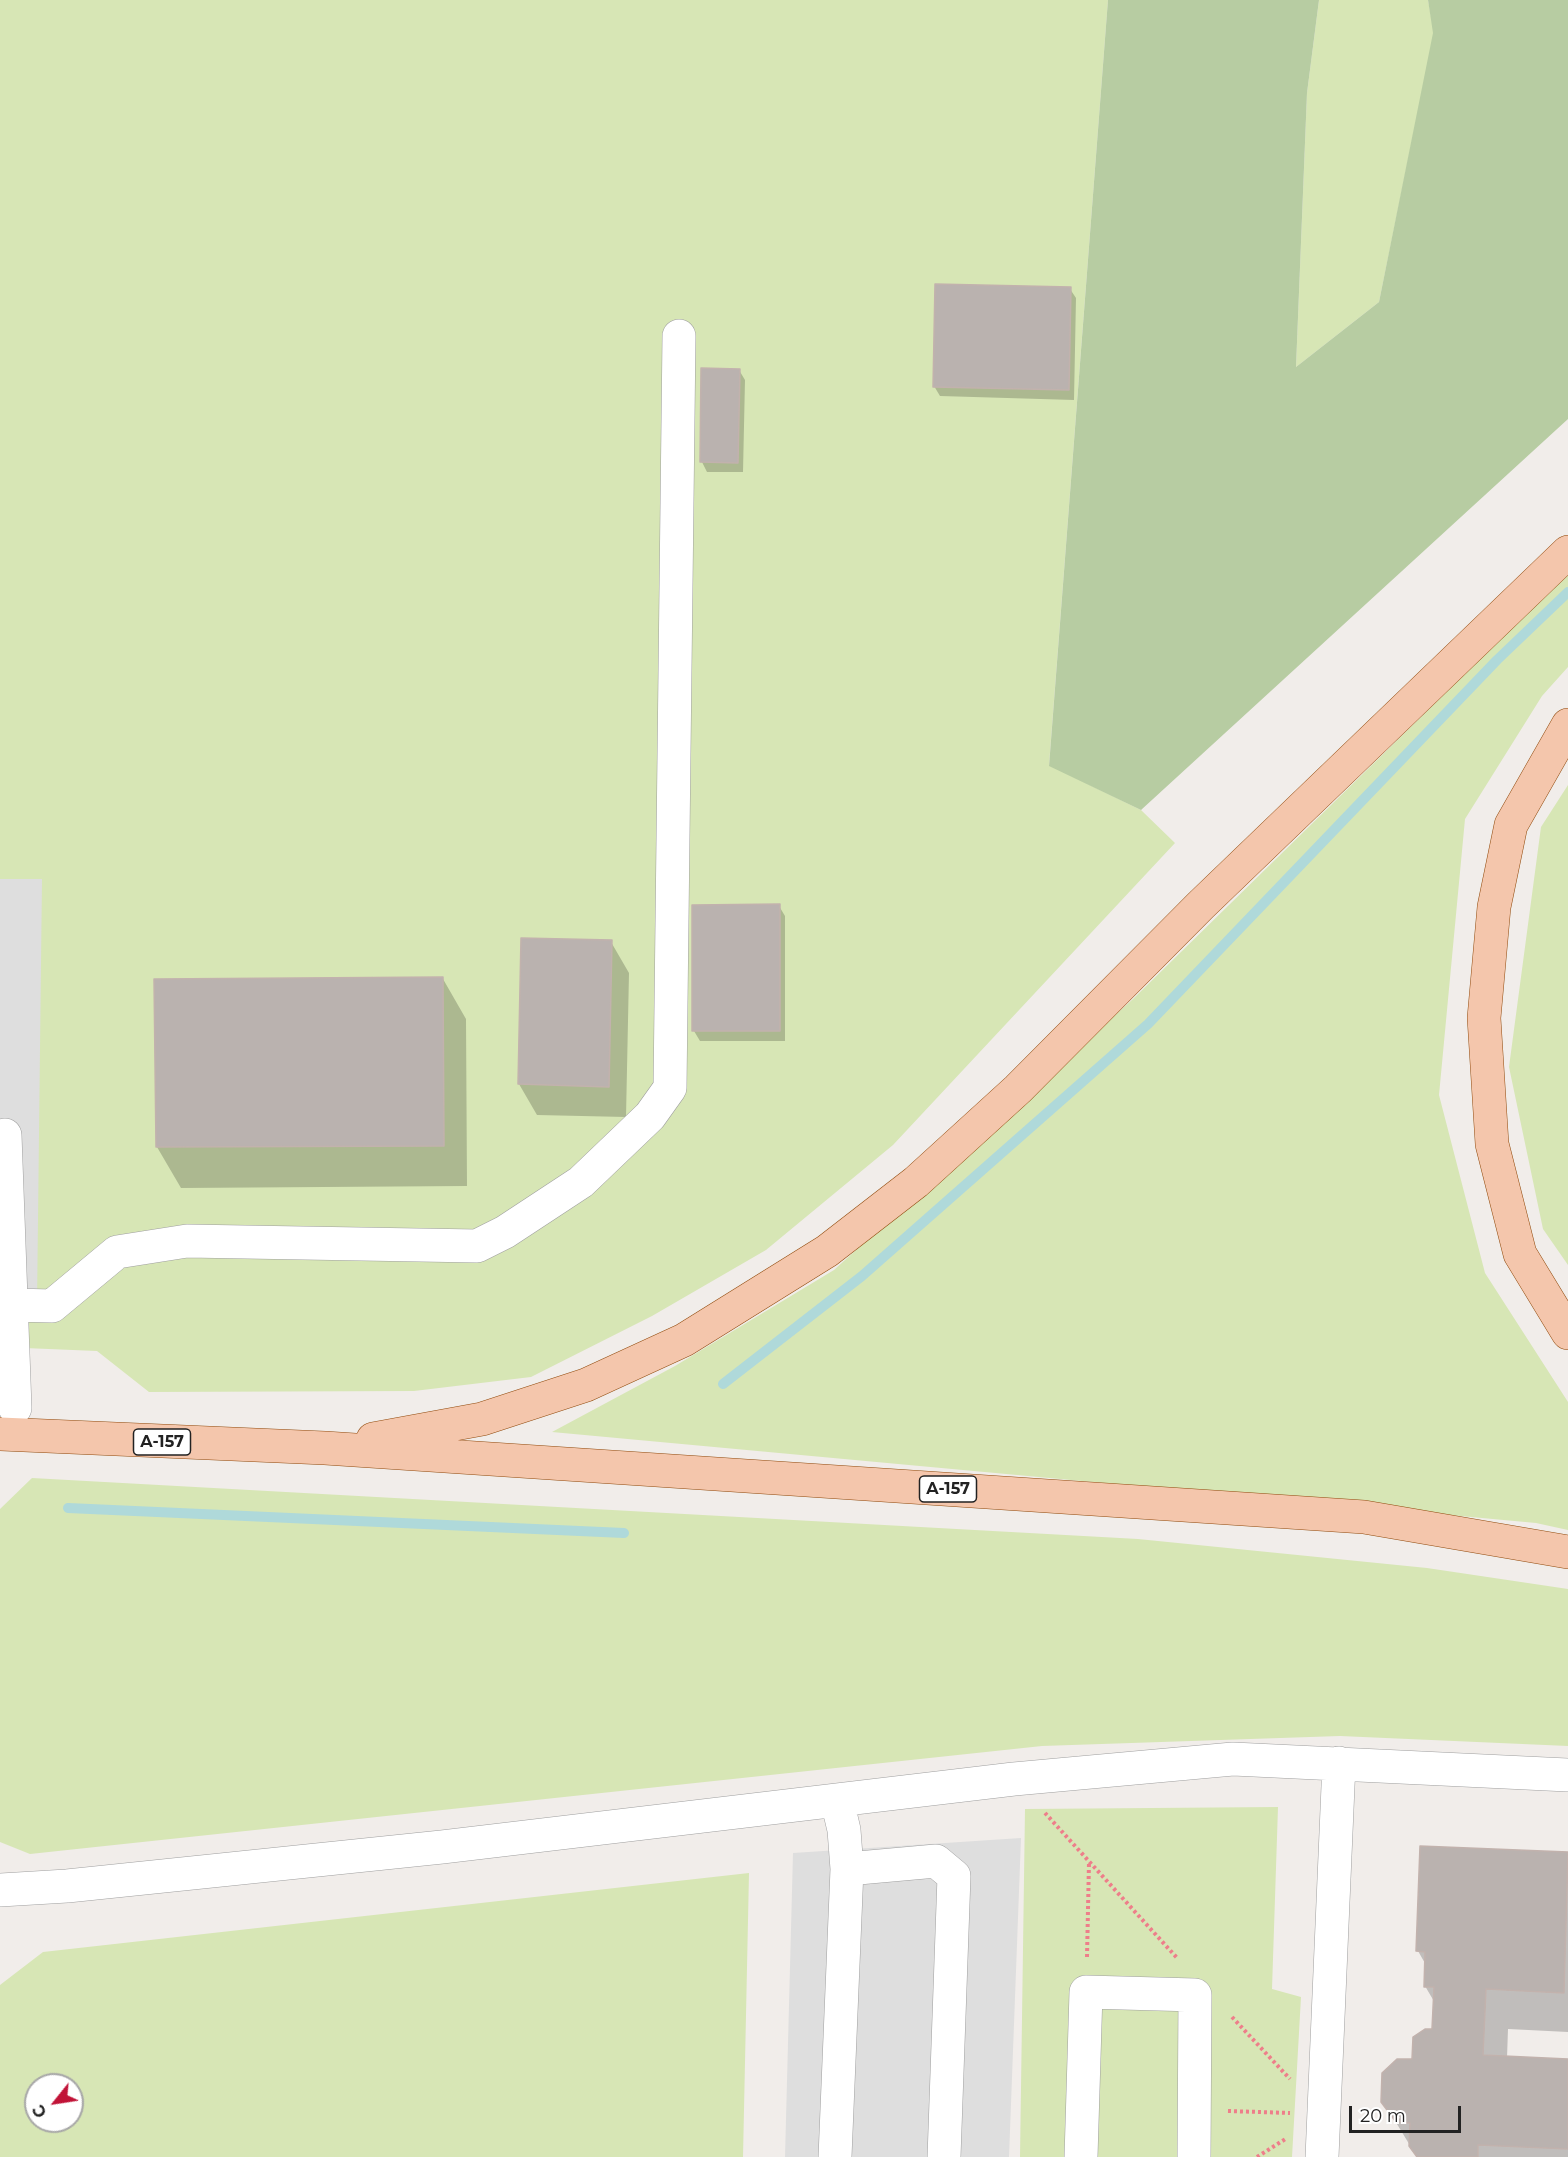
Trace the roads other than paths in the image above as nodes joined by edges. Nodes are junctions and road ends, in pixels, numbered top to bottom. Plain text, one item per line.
1 (679, 336) dead end
2 (1568, 552) edge
3 (1568, 725) edge
4 (5, 1135) dead end
5 (13, 1305) junction
6 (1568, 1333) edge
7 (7, 1421) edge
8 (325, 1448) junction
9 (1568, 1552) edge
10 (1339, 1763) junction
11 (1568, 1775) edge
12 (837, 1800) junction
13 (847, 1869) junction
14 (0, 1890) edge
15 (835, 2157) edge
16 (944, 2157) edge
17 (1081, 2157) edge
18 (1194, 2157) edge
19 (1323, 2157) edge

1 - 5 street
2 - 8 main road
3 - 6 main road
4 - 5 street
5 - 7 street
7 - 8 main road, А-157
8 - 9 main road, А-157
10 - 11 street
10 - 12 street
10 - 19 street
12 - 13 street
12 - 14 street
13 - 15 street
13 - 16 street
17 - 18 street

